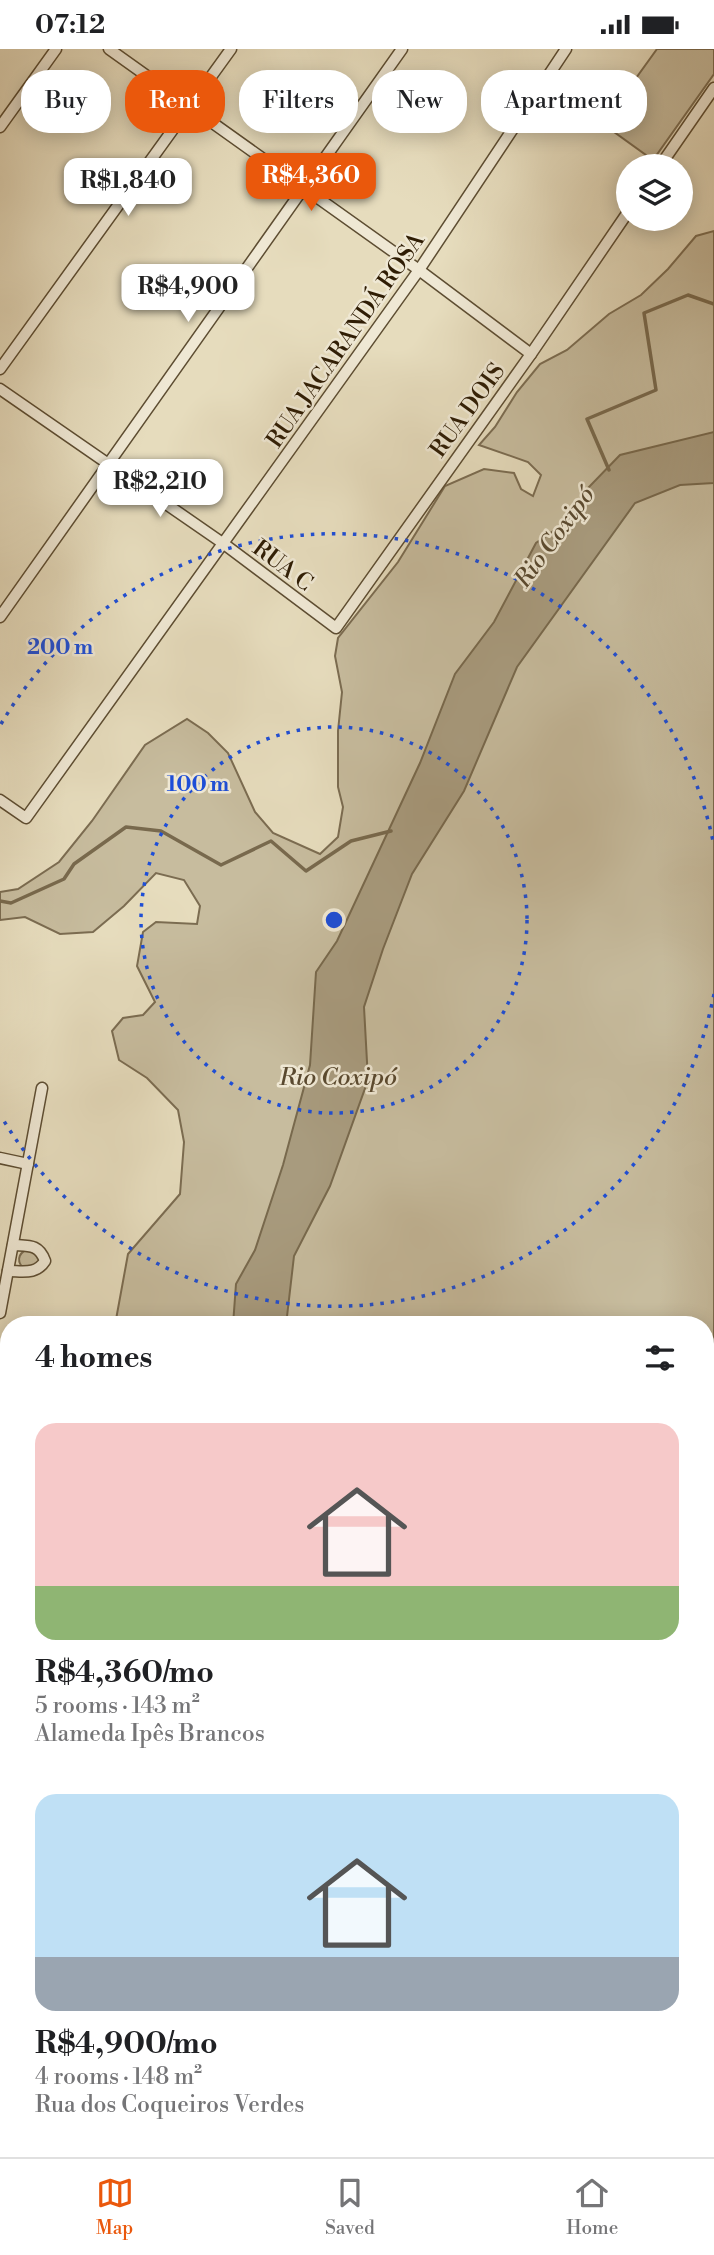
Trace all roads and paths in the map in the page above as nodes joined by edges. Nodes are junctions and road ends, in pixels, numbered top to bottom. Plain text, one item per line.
1 (56, 49) edge
2 (109, 49) edge
3 (231, 49) edge
4 (402, 49) edge
5 (566, 49) edge
6 (137, 70) edge
7 (216, 70) edge
8 (714, 88) edge
9 (0, 127) edge
10 (170, 133) edge
11 (223, 133) edge
12 (668, 154) edge
13 (302, 189) junction
14 (616, 230) edge
15 (419, 270) junction
16 (531, 354) junction
17 (0, 369) edge
18 (0, 389) edge
19 (108, 464) junction
20 (224, 544) junction
21 (0, 617) edge
22 (336, 628) joint
23 (0, 800) edge
24 (42, 1088) dead end
25 (0, 1158) edge
26 (28, 1164) junction
27 (0, 1248) edge
28 (12, 1248) junction
29 (8, 1271) junction
30 (0, 1313) edge

1 - 9 street
2 - 6 street
3 - 7 street
4 - 13 street
5 - 15 street, RUA JACARANDÁ ROSA
8 - 12 street
10 - 17 street
11 - 13 street
13 - 15 street
13 - 19 street
14 - 16 street, RUA DOIS
15 - 16 street
15 - 20 street, RUA JACARANDÁ ROSA
16 - 22 street, RUA DOIS
18 - 19 street, RUA C
19 - 20 street, RUA C
19 - 21 street
20 - 22 street, RUA C
20 - 23 street, RUA JACARANDÁ ROSA
24 - 26 street
25 - 26 street
26 - 28 street
27 - 28 street
28 - 29 street
28 - 29 street
29 - 30 street

